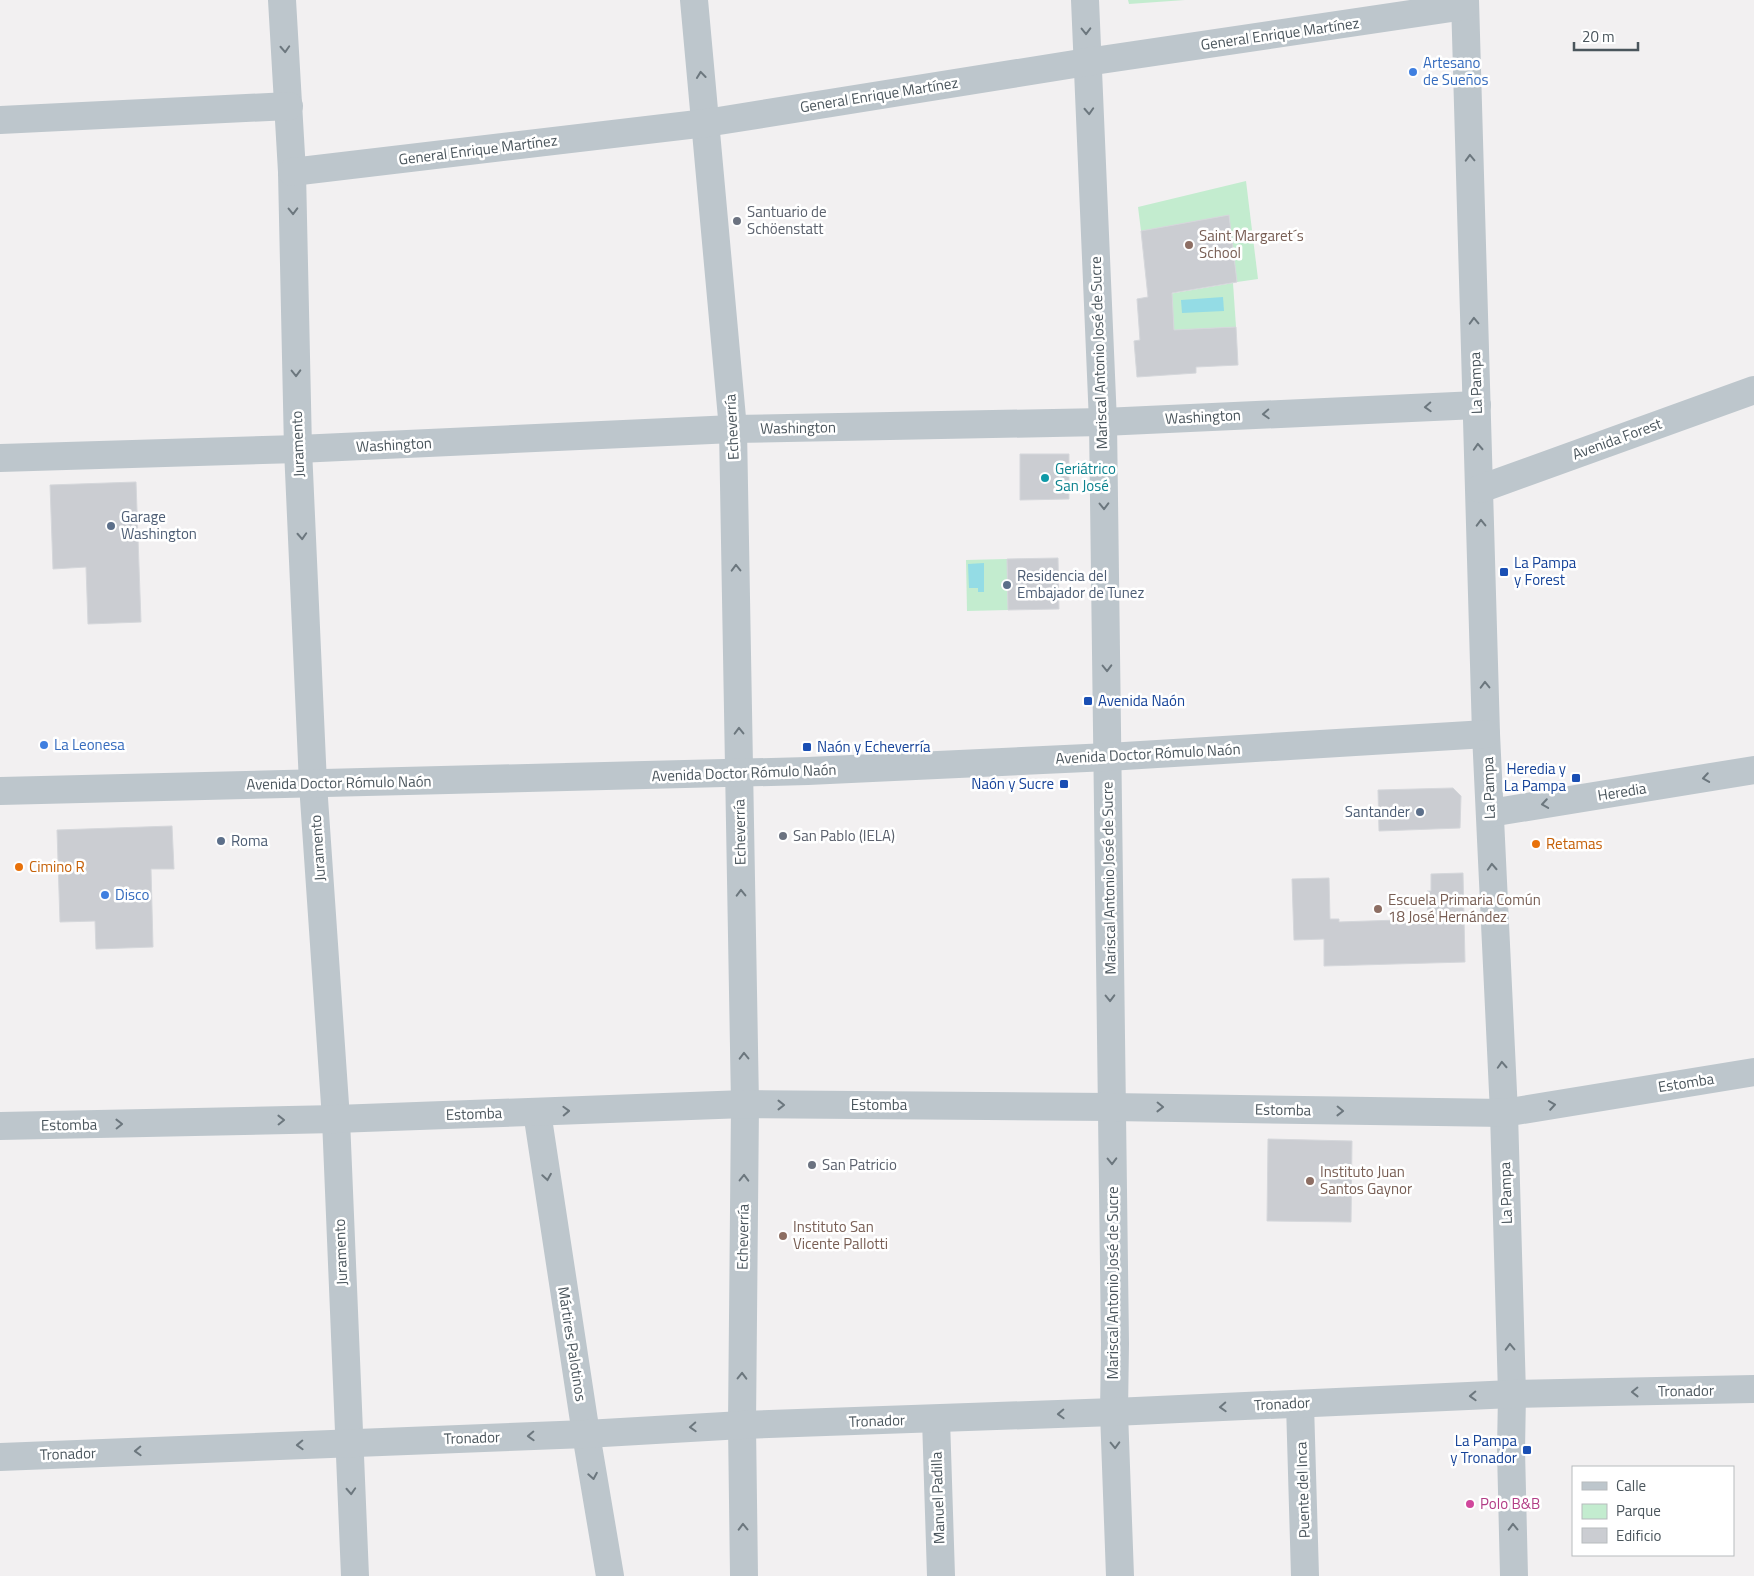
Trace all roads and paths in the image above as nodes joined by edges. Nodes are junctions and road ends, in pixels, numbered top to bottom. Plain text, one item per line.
1 (282, 0) edge
2 (694, 0) edge
3 (1085, 0) edge
4 (1465, 3) edge
5 (1087, 62) junction
6 (289, 106) junction
7 (0, 120) edge
8 (706, 123) junction
9 (292, 172) junction
10 (1754, 390) edge
11 (1476, 405) junction
12 (1103, 422) junction
13 (733, 429) junction
14 (298, 449) junction
15 (0, 458) edge
16 (1480, 489) junction
17 (1486, 734) junction
18 (1108, 757) junction
19 (1754, 770) edge
20 (739, 774) junction
21 (313, 784) junction
22 (0, 791) edge
23 (1490, 813) junction
24 (1754, 1072) edge
25 (745, 1104) junction
26 (1111, 1106) junction
27 (537, 1112) junction
28 (1504, 1113) junction
29 (336, 1119) junction
30 (0, 1126) edge
31 (1754, 1389) edge
32 (1512, 1394) junction
33 (1300, 1404) junction
34 (1114, 1412) junction
35 (936, 1419) junction
36 (742, 1424) junction
37 (586, 1434) junction
38 (349, 1443) junction
39 (0, 1457) edge
40 (354, 1576) edge
41 (610, 1576) edge
42 (744, 1576) edge
43 (941, 1576) edge
44 (1120, 1576) edge
45 (1306, 1576) edge
46 (1514, 1576) edge

1 -> 6 street, Juramento
8 -> 2 street, Echeverría
3 -> 5 street, Mariscal Antonio José de Sucre
4 - 5 street, General Enrique Martínez
11 -> 4 street, La Pampa
5 - 8 street, General Enrique Martínez
5 -> 12 street, Mariscal Antonio José de Sucre
6 - 7 street
6 - 9 street, Juramento
8 - 9 street, General Enrique Martínez
8 - 13 street, Echeverría
9 -> 14 street, Juramento
10 - 16 street, Avenida Forest
11 -> 12 street, Washington
16 -> 11 street, La Pampa
12 - 13 street, Washington
12 -> 18 street, Mariscal Antonio José de Sucre
13 - 14 street, Washington
20 -> 13 street, Echeverría
14 - 15 street, Washington
14 -> 21 street, Juramento
17 -> 16 street, La Pampa
17 - 18 street, Avenida Doctor Rómulo Naón
17 - 23 street, La Pampa
18 - 20 street, Avenida Doctor Rómulo Naón
18 -> 26 street, Mariscal Antonio José de Sucre
19 -> 23 street, Heredia
20 - 21 street, Avenida Doctor Rómulo Naón
25 -> 20 street, Echeverría
21 - 22 street, Avenida Doctor Rómulo Naón
21 - 29 street, Juramento
28 -> 23 street, La Pampa
28 -> 24 street, Estomba
25 -> 26 street, Estomba
27 -> 25 street, Estomba
36 -> 25 street, Echeverría
26 -> 28 street, Estomba
26 -> 34 street, Mariscal Antonio José de Sucre
27 - 29 street, Estomba
27 -> 37 street, Mártires Palotinos
32 -> 28 street, La Pampa
30 -> 29 street, Estomba
29 - 38 street, Juramento
31 -> 32 street, Tronador
32 -> 33 street, Tronador
46 -> 32 street, La Pampa
33 -> 34 street, Tronador
33 - 45 street, Puente del Inca
34 -> 35 street, Tronador
34 -> 44 street, Mariscal Antonio José de Sucre
35 - 36 street, Tronador
35 - 43 street, Manuel Padilla
36 -> 37 street, Tronador
42 -> 36 street, Echeverría
37 -> 38 street, Tronador
37 -> 41 street, Mártires Palotinos
38 -> 39 street, Tronador
38 -> 40 street, Juramento

